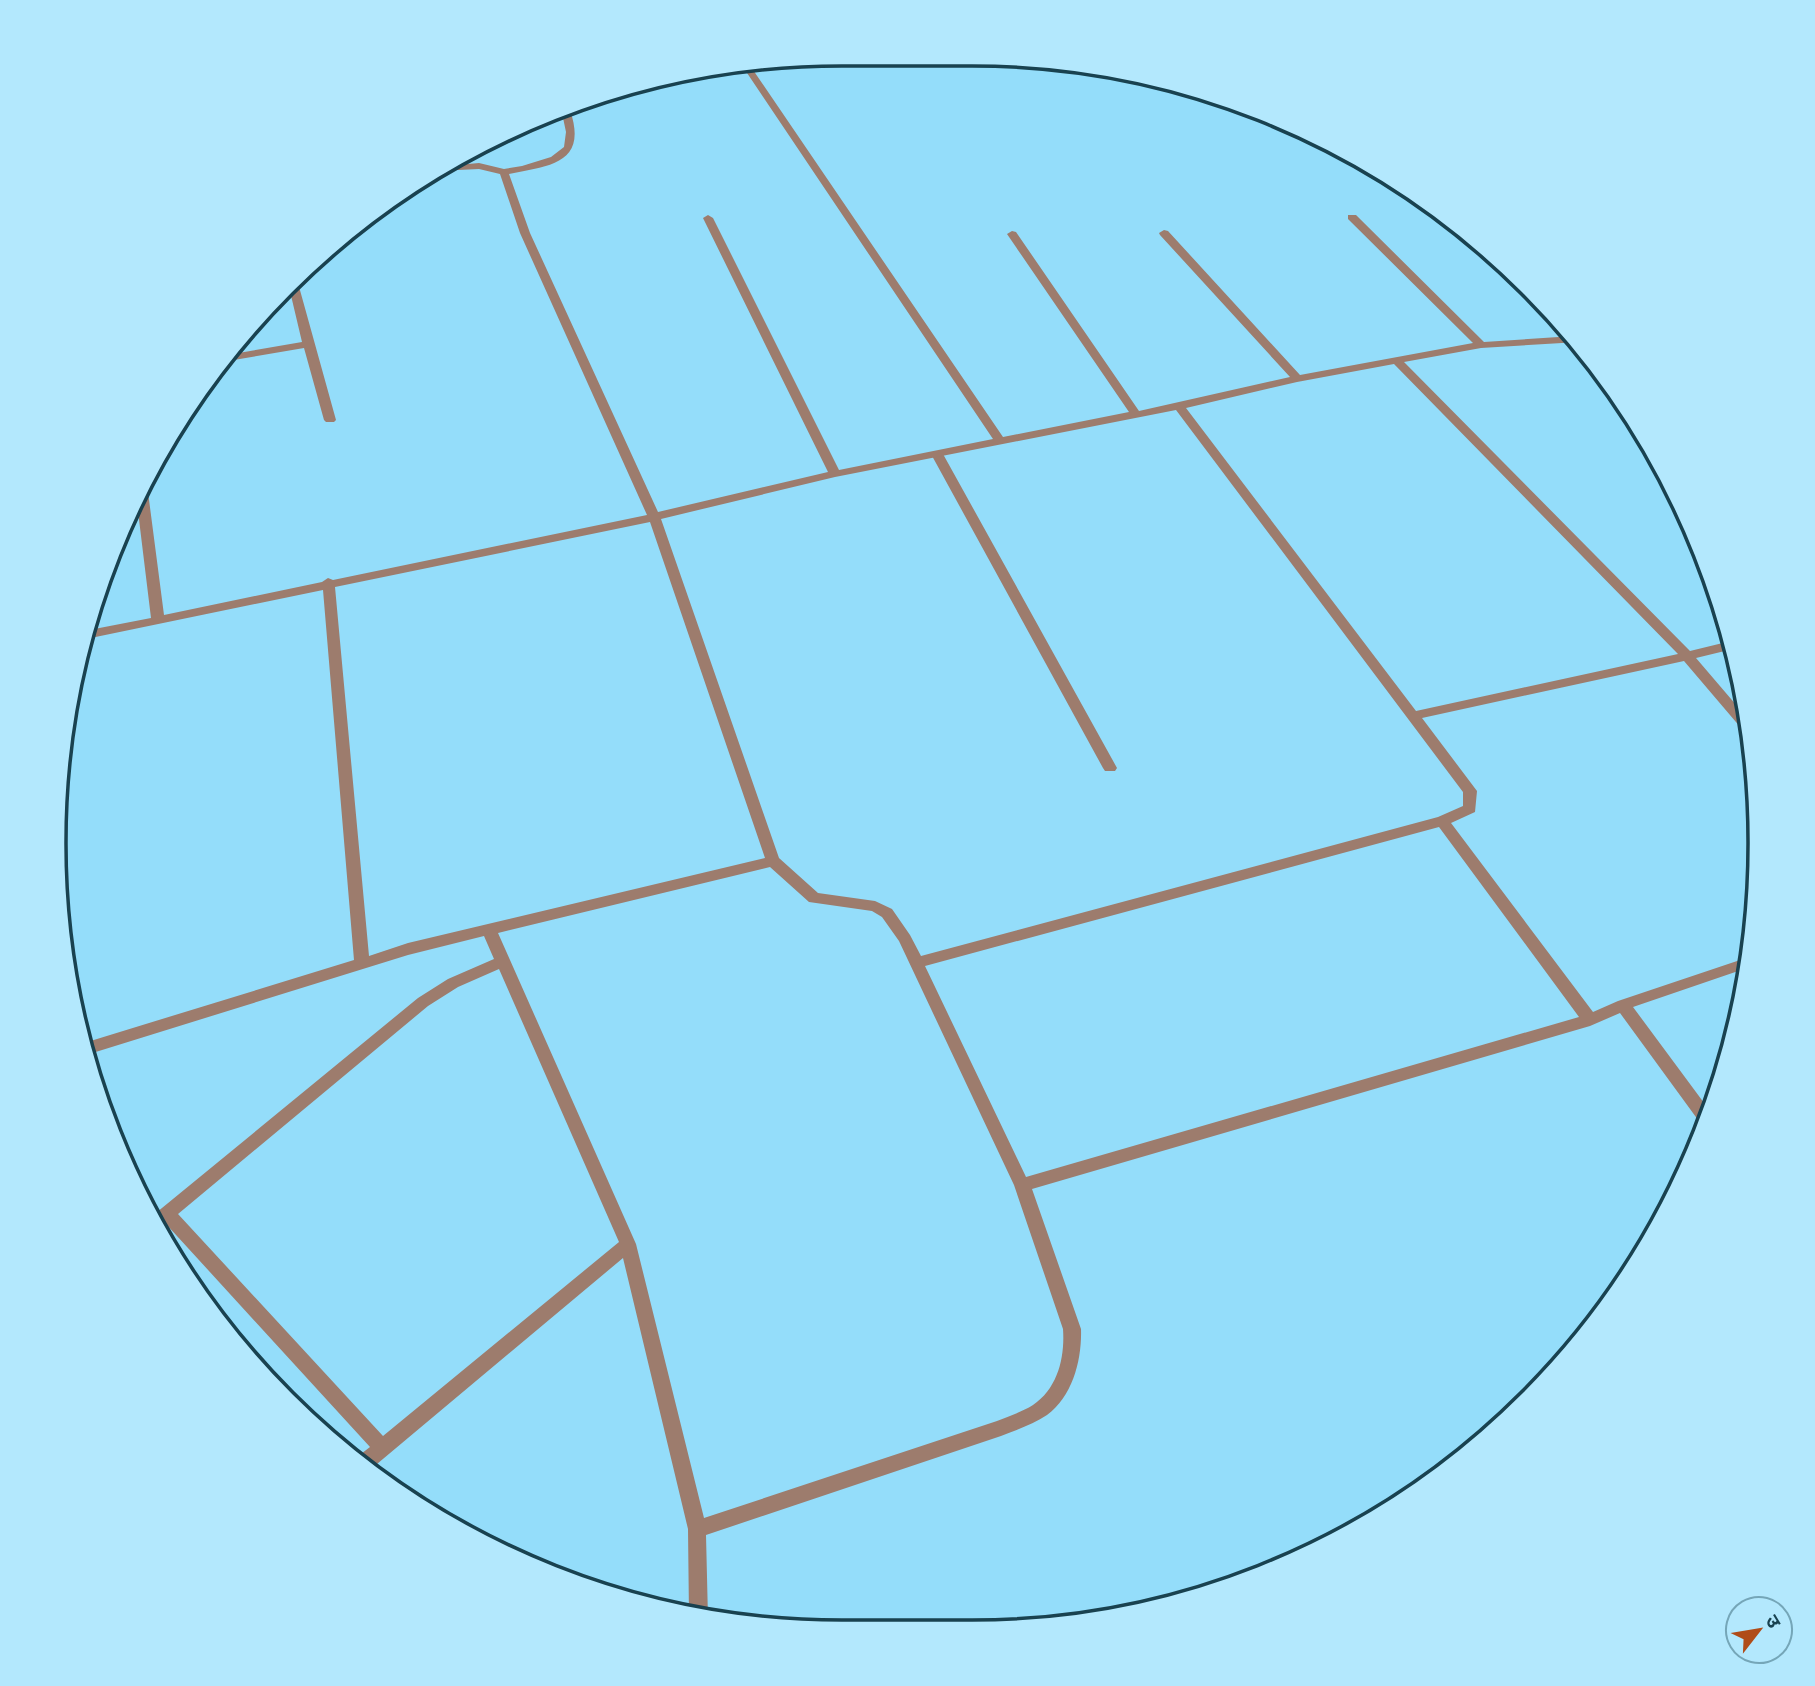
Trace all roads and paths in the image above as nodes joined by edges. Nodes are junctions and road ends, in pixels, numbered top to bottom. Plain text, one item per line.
1 (751, 72) edge
2 (567, 118) edge
3 (462, 167) edge
4 (504, 172) junction
5 (1352, 216) dead end
6 (708, 218) dead end
7 (1164, 233) dead end
8 (1012, 234) dead end
9 (295, 293) edge
10 (1563, 340) edge
11 (308, 344) junction
12 (1480, 345) junction
13 (238, 356) edge
14 (1396, 360) junction
15 (1297, 379) junction
16 (1179, 406) junction
17 (1136, 414) junction
18 (330, 420) dead end
19 (1001, 442) junction
20 (937, 454) junction
21 (835, 474) junction
22 (144, 507) edge
23 (654, 517) junction
24 (328, 582) junction
25 (158, 621) junction
26 (96, 633) edge
27 (1723, 647) edge
28 (1687, 656) junction
29 (1738, 715) edge
30 (1413, 716) junction
31 (1110, 768) dead end
32 (1442, 821) junction
33 (773, 861) junction
34 (489, 930) junction
35 (502, 962) junction
36 (362, 963) junction
37 (916, 963) junction
38 (1739, 965) edge
39 (1623, 1005) junction
40 (1590, 1020) junction
41 (94, 1046) edge
42 (1700, 1110) edge
43 (1022, 1185) junction
44 (163, 1216) edge
45 (169, 1227) edge
46 (628, 1244) junction
47 (382, 1447) junction
48 (369, 1458) edge
49 (697, 1529) junction
50 (699, 1606) edge

1 - 19 street
2 - 4 street
3 - 4 street
4 - 23 street
5 - 12 street
6 - 21 street
7 - 15 street
8 - 17 street
9 - 11 street
10 - 12 street
11 - 13 street
11 - 18 street
12 - 14 street
14 - 15 street
14 - 28 street
15 - 16 street
16 - 17 street
16 - 30 street
17 - 19 street
19 - 20 street
20 - 21 street
20 - 31 street
21 - 23 street
22 - 25 street
23 - 24 street
23 - 33 street
24 - 25 street
24 - 36 street
25 - 26 street
27 - 28 street
28 - 29 street
28 - 30 street
30 - 32 street
32 - 37 street
32 - 40 street
33 - 34 street
33 - 37 street
34 - 35 street
34 - 36 street
35 - 44 street
35 - 46 street
36 - 41 street
37 - 43 street
38 - 39 street
39 - 40 street
39 - 42 street
40 - 43 street
43 - 49 street
45 - 47 street
46 - 47 street
46 - 49 street
47 - 48 street
49 - 50 street

